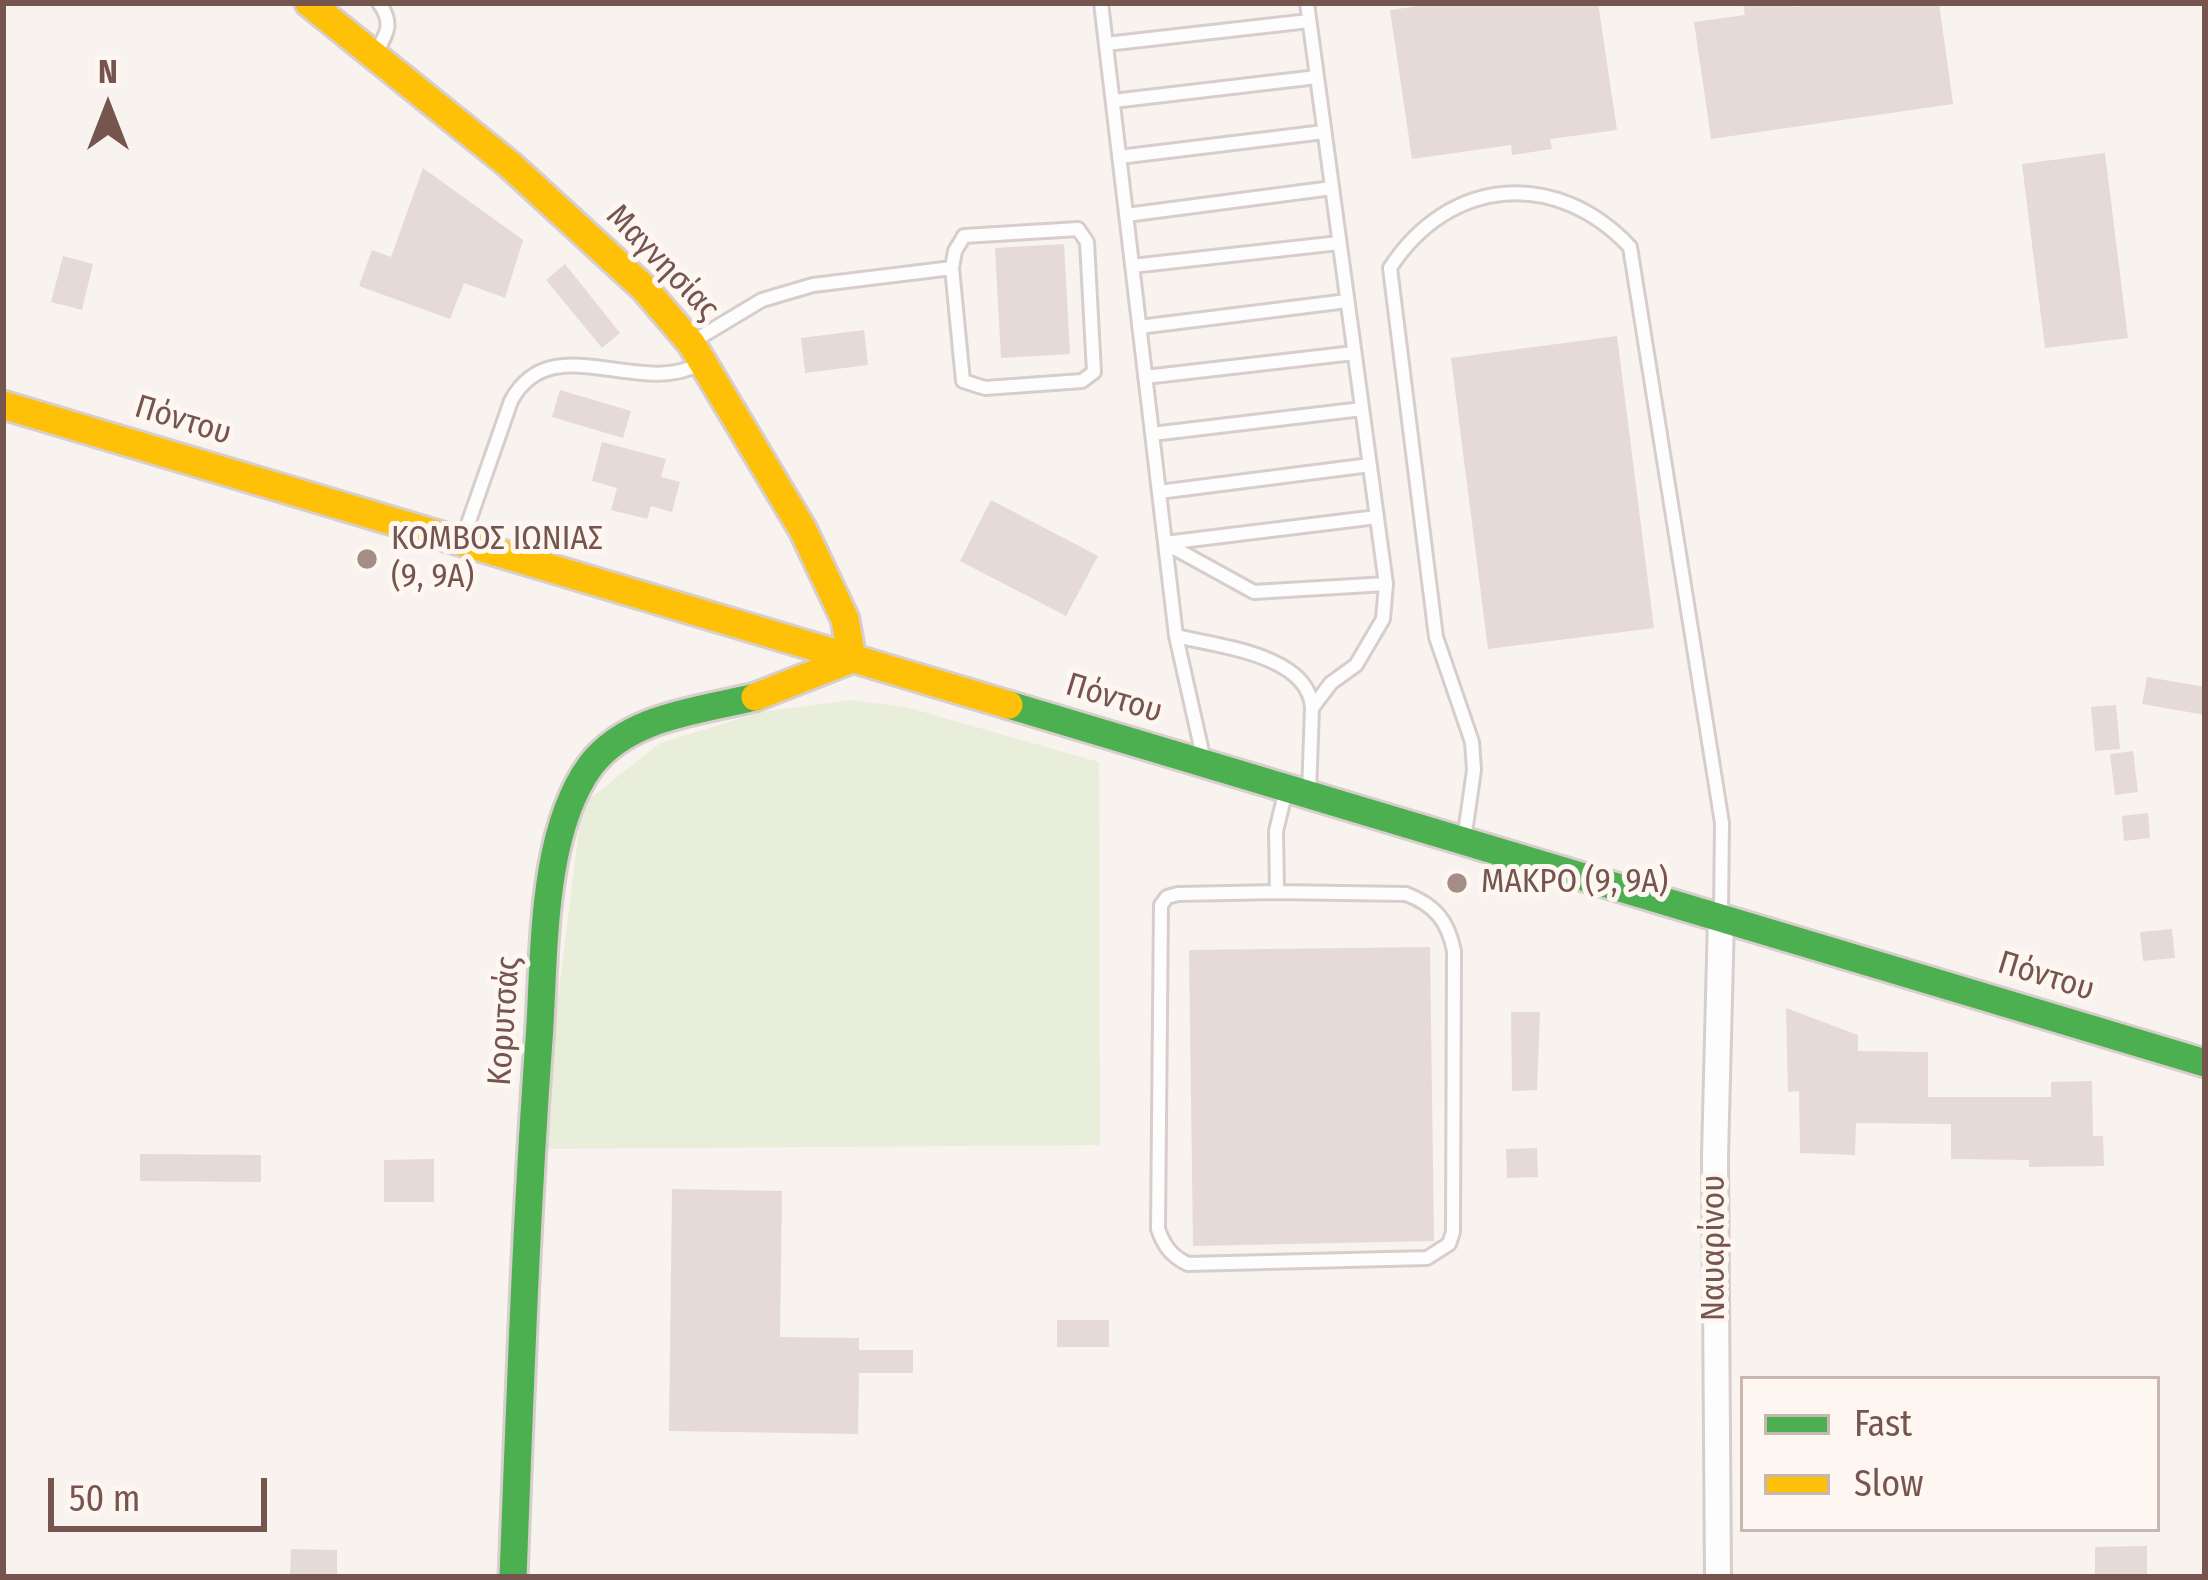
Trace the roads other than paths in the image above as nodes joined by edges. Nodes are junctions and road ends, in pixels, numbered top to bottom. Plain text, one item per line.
1 (309, 3) edge
2 (379, 3) edge
3 (1102, 3) edge
4 (1307, 3) edge
5 (1309, 21) junction
6 (1106, 44) junction
7 (375, 55) junction
8 (1317, 77) junction
9 (1113, 101) junction
10 (1324, 133) junction
11 (1119, 157) junction
12 (1332, 188) junction
13 (1126, 215) junction
14 (1340, 243) junction
15 (1132, 266) junction
16 (952, 268) junction
17 (1347, 301) junction
18 (1139, 327) junction
19 (697, 352) junction
20 (1354, 353) junction
21 (1145, 377) junction
22 (3, 405) edge
23 (1362, 409) junction
24 (1152, 434) junction
25 (1370, 465) junction
26 (1159, 492) junction
27 (1377, 517) junction
28 (461, 542) junction
29 (1165, 543) junction
30 (1386, 584) junction
31 (1176, 636) junction
32 (852, 659) junction
33 (1312, 708) junction
34 (1205, 764) junction
35 (1298, 792) junction
36 (1464, 842) junction
37 (1277, 892) junction
38 (1721, 918) junction
39 (2205, 1063) edge
40 (514, 1577) edge
41 (1718, 1577) edge

1 - 7 street, Μαγνησίας
2 - 7 lane
3 - 6 lane
4 - 5 lane
5 - 6 lane
5 - 8 lane
6 - 9 lane
7 - 19 street, Μαγνησίας
8 - 9 lane
8 - 10 lane
9 - 11 lane
10 - 11 lane
10 - 12 lane
11 - 13 lane
12 - 13 lane
12 - 14 lane
13 - 15 lane
14 - 15 lane
14 - 17 lane
15 - 18 lane
16 - 16 lane
16 - 19 lane
17 - 18 lane
17 - 20 lane
18 - 21 lane
19 - 28 lane
19 - 32 street, Μαγνησίας
20 - 21 lane
20 - 23 lane
21 - 24 lane
22 - 28 street, Πόντου
23 - 24 lane
23 - 25 lane
24 - 26 lane
25 - 26 lane
25 - 27 lane
26 - 29 lane
27 - 29 lane
27 - 30 lane
28 - 32 street, Πόντου
29 - 30 lane
29 - 31 lane
30 - 33 lane
31 - 33 lane
31 - 34 lane
32 - 34 street, Πόντου
32 - 40 street, Κορυτσάς
33 - 35 lane
34 - 35 street, Πόντου
35 - 36 street, Πόντου
35 - 37 lane
36 - 38 street, Πόντου
36 - 38 lane
37 - 37 lane
38 - 39 street, Πόντου
38 - 41 street, Ναυαρίνου

